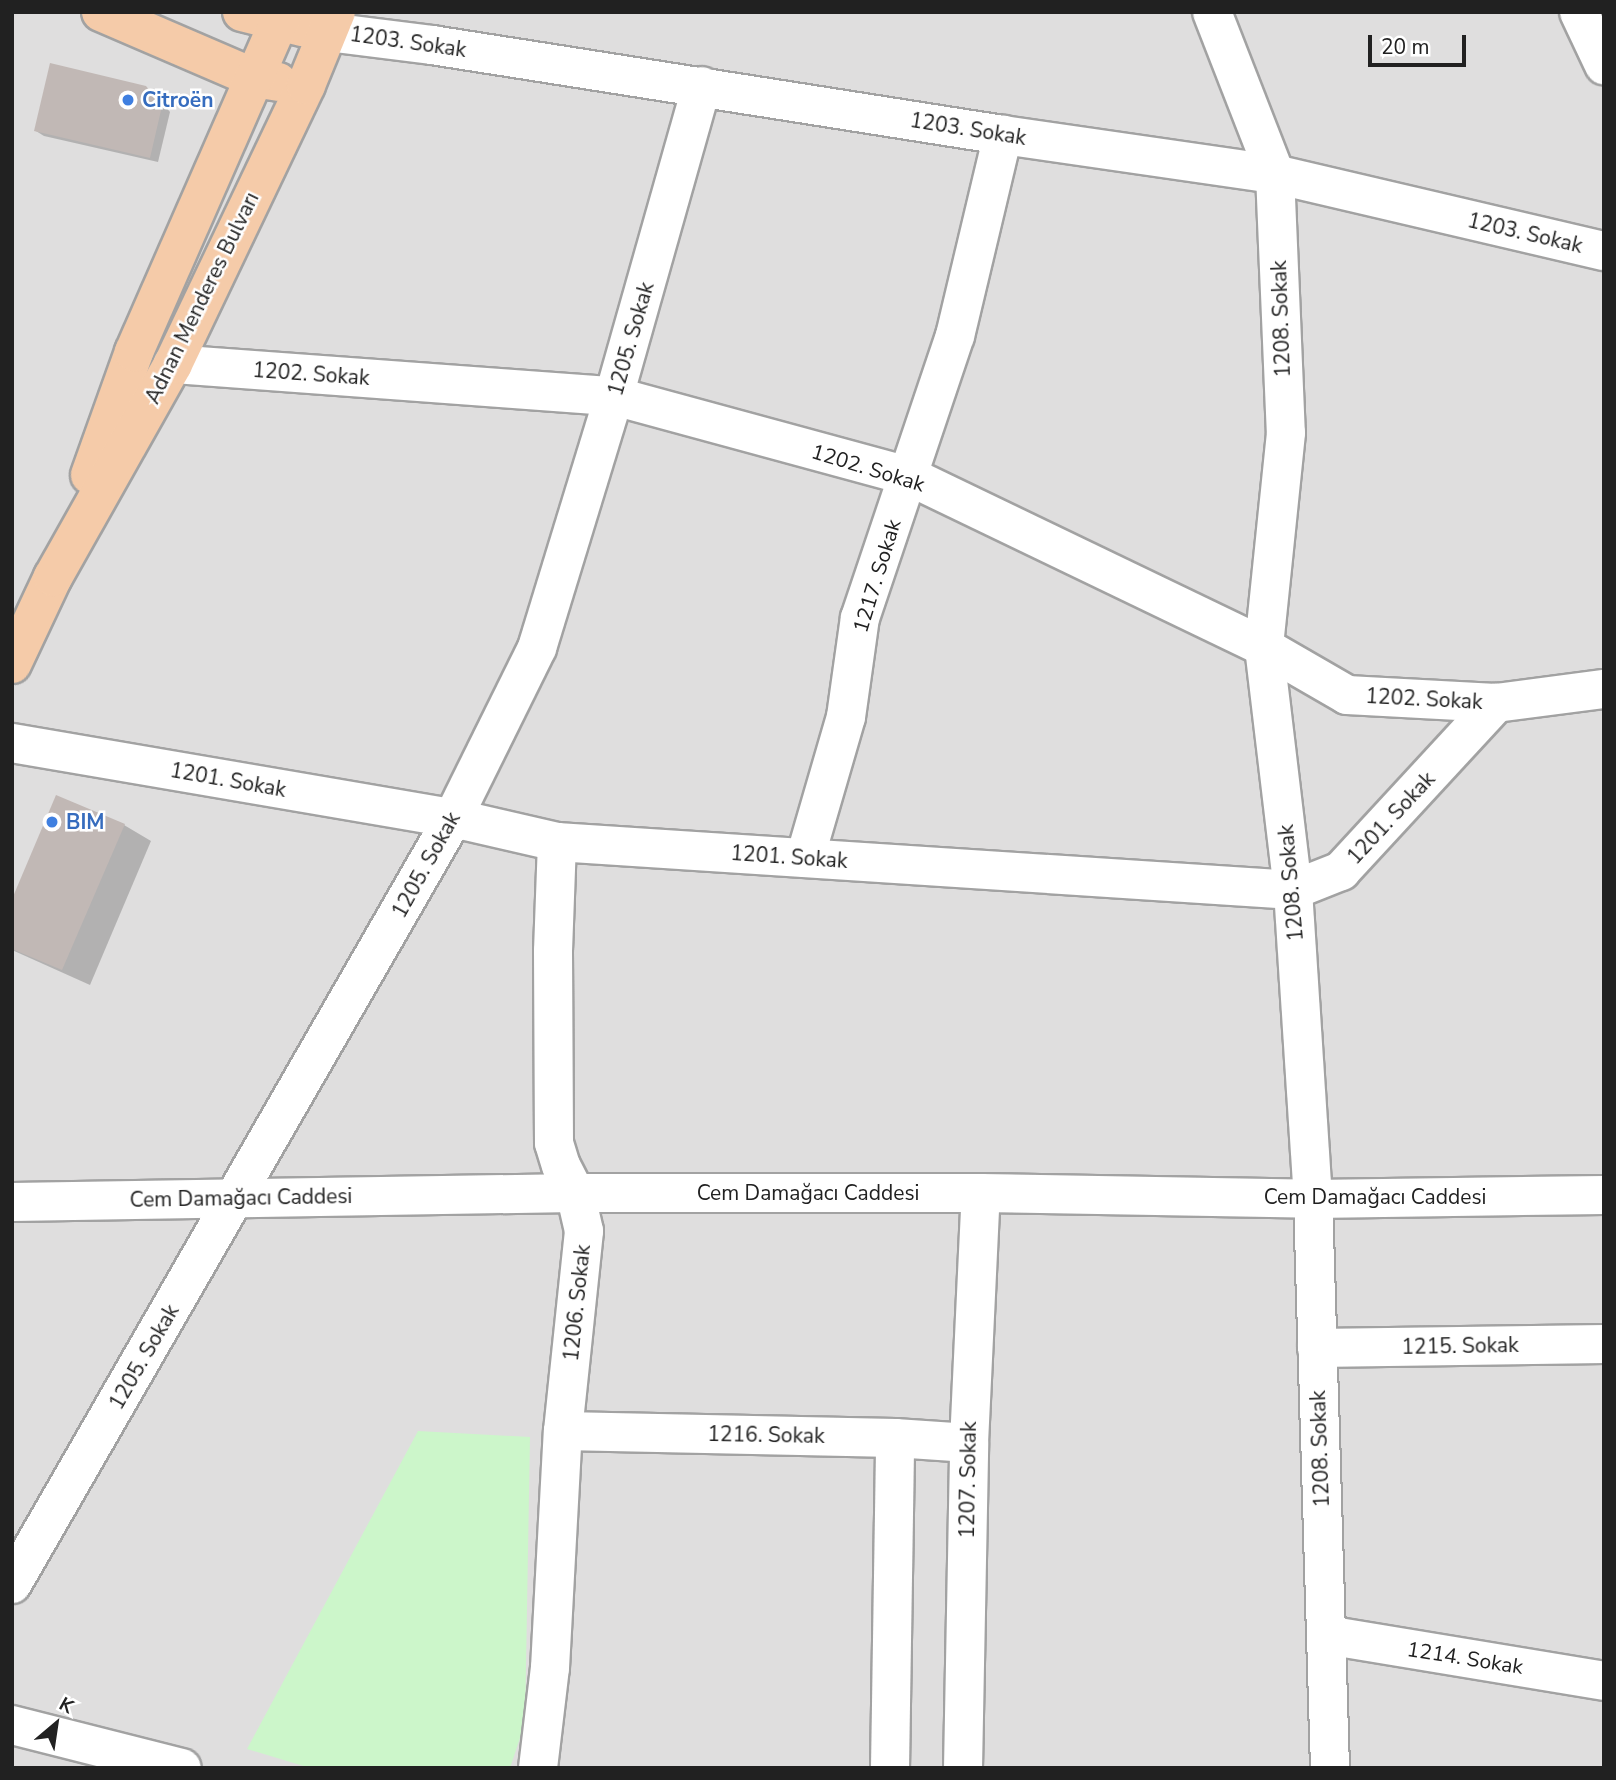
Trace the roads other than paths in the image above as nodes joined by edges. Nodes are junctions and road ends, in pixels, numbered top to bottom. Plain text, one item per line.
1 (101, 12) edge
2 (242, 12) edge
3 (1212, 12) edge
4 (1579, 12) edge
5 (281, 17) edge
6 (332, 22) edge
7 (1604, 65) edge
8 (254, 78) junction
9 (306, 85) junction
10 (702, 86) junction
11 (1003, 135) junction
12 (1275, 173) junction
13 (1604, 251) edge
14 (173, 364) junction
15 (614, 396) junction
16 (909, 477) junction
17 (53, 577) junction
18 (1264, 646) junction
19 (12, 664) edge
20 (1604, 689) edge
21 (1496, 703) junction
22 (12, 743) edge
23 (453, 818) junction
24 (557, 842) junction
25 (805, 858) junction
26 (1293, 890) junction
27 (575, 1193) junction
28 (981, 1193) junction
29 (1604, 1195) edge
30 (236, 1198) junction
31 (1313, 1199) junction
32 (12, 1202) edge
33 (1604, 1343) edge
34 (1317, 1348) junction
35 (563, 1431) junction
36 (895, 1437) junction
37 (969, 1443) junction
38 (12, 1584) edge
39 (1327, 1635) junction
40 (1604, 1681) edge
41 (12, 1725) edge
42 (182, 1768) edge
43 (538, 1768) edge
44 (890, 1768) edge
45 (963, 1768) edge
46 (1330, 1768) edge

1 - 8 main road
2 - 5 main road
3 - 12 street, 1208. Sokak
4 - 7 street
5 - 6 main road
5 - 8 main road, Adnan Menderes Bulvarı
6 - 9 main road, Adnan Menderes Bulvarı
6 - 10 street, 1203. Sokak
8 - 9 main road
8 - 17 main road, Adnan Menderes Bulvarı
9 - 14 main road, Adnan Menderes Bulvarı
10 - 11 street, 1203. Sokak
10 - 15 street, 1205. Sokak
11 - 12 street, 1203. Sokak
11 - 16 street, 1217. Sokak
12 - 13 street, 1203. Sokak
12 - 18 street, 1208. Sokak
14 - 15 street, 1202. Sokak
14 - 17 main road, Adnan Menderes Bulvarı
15 - 16 street, 1202. Sokak
15 - 23 street, 1205. Sokak
16 - 18 street, 1202. Sokak
16 - 25 street, 1217. Sokak
17 - 19 main road, Adnan Menderes Bulvarı
18 - 21 street, 1202. Sokak
18 - 26 street, 1208. Sokak
20 - 21 street, 1202. Sokak
21 - 26 street, 1201. Sokak
22 - 23 street, 1201. Sokak
23 - 24 street, 1201. Sokak
23 - 30 street, 1205. Sokak
24 - 25 street, 1201. Sokak
24 - 27 street, 1206. Sokak
25 - 26 street, 1201. Sokak
26 - 31 street, 1208. Sokak
27 - 28 street, Cem Damağacı Caddesi
27 - 30 street, Cem Damağacı Caddesi
27 - 35 street, 1206. Sokak
28 - 31 street, Cem Damağacı Caddesi
28 - 37 street, 1207. Sokak
29 - 31 street, Cem Damağacı Caddesi
30 - 32 street, Cem Damağacı Caddesi
30 - 38 street, 1205. Sokak
31 - 34 street, 1208. Sokak
33 - 34 street, 1215. Sokak
34 - 39 street, 1208. Sokak
35 - 36 street, 1216. Sokak
35 - 43 street, 1206. Sokak
36 - 37 street, 1216. Sokak
36 - 44 street
37 - 45 street, 1207. Sokak
39 - 40 street, 1214. Sokak
39 - 46 street, 1208. Sokak
41 - 42 street

